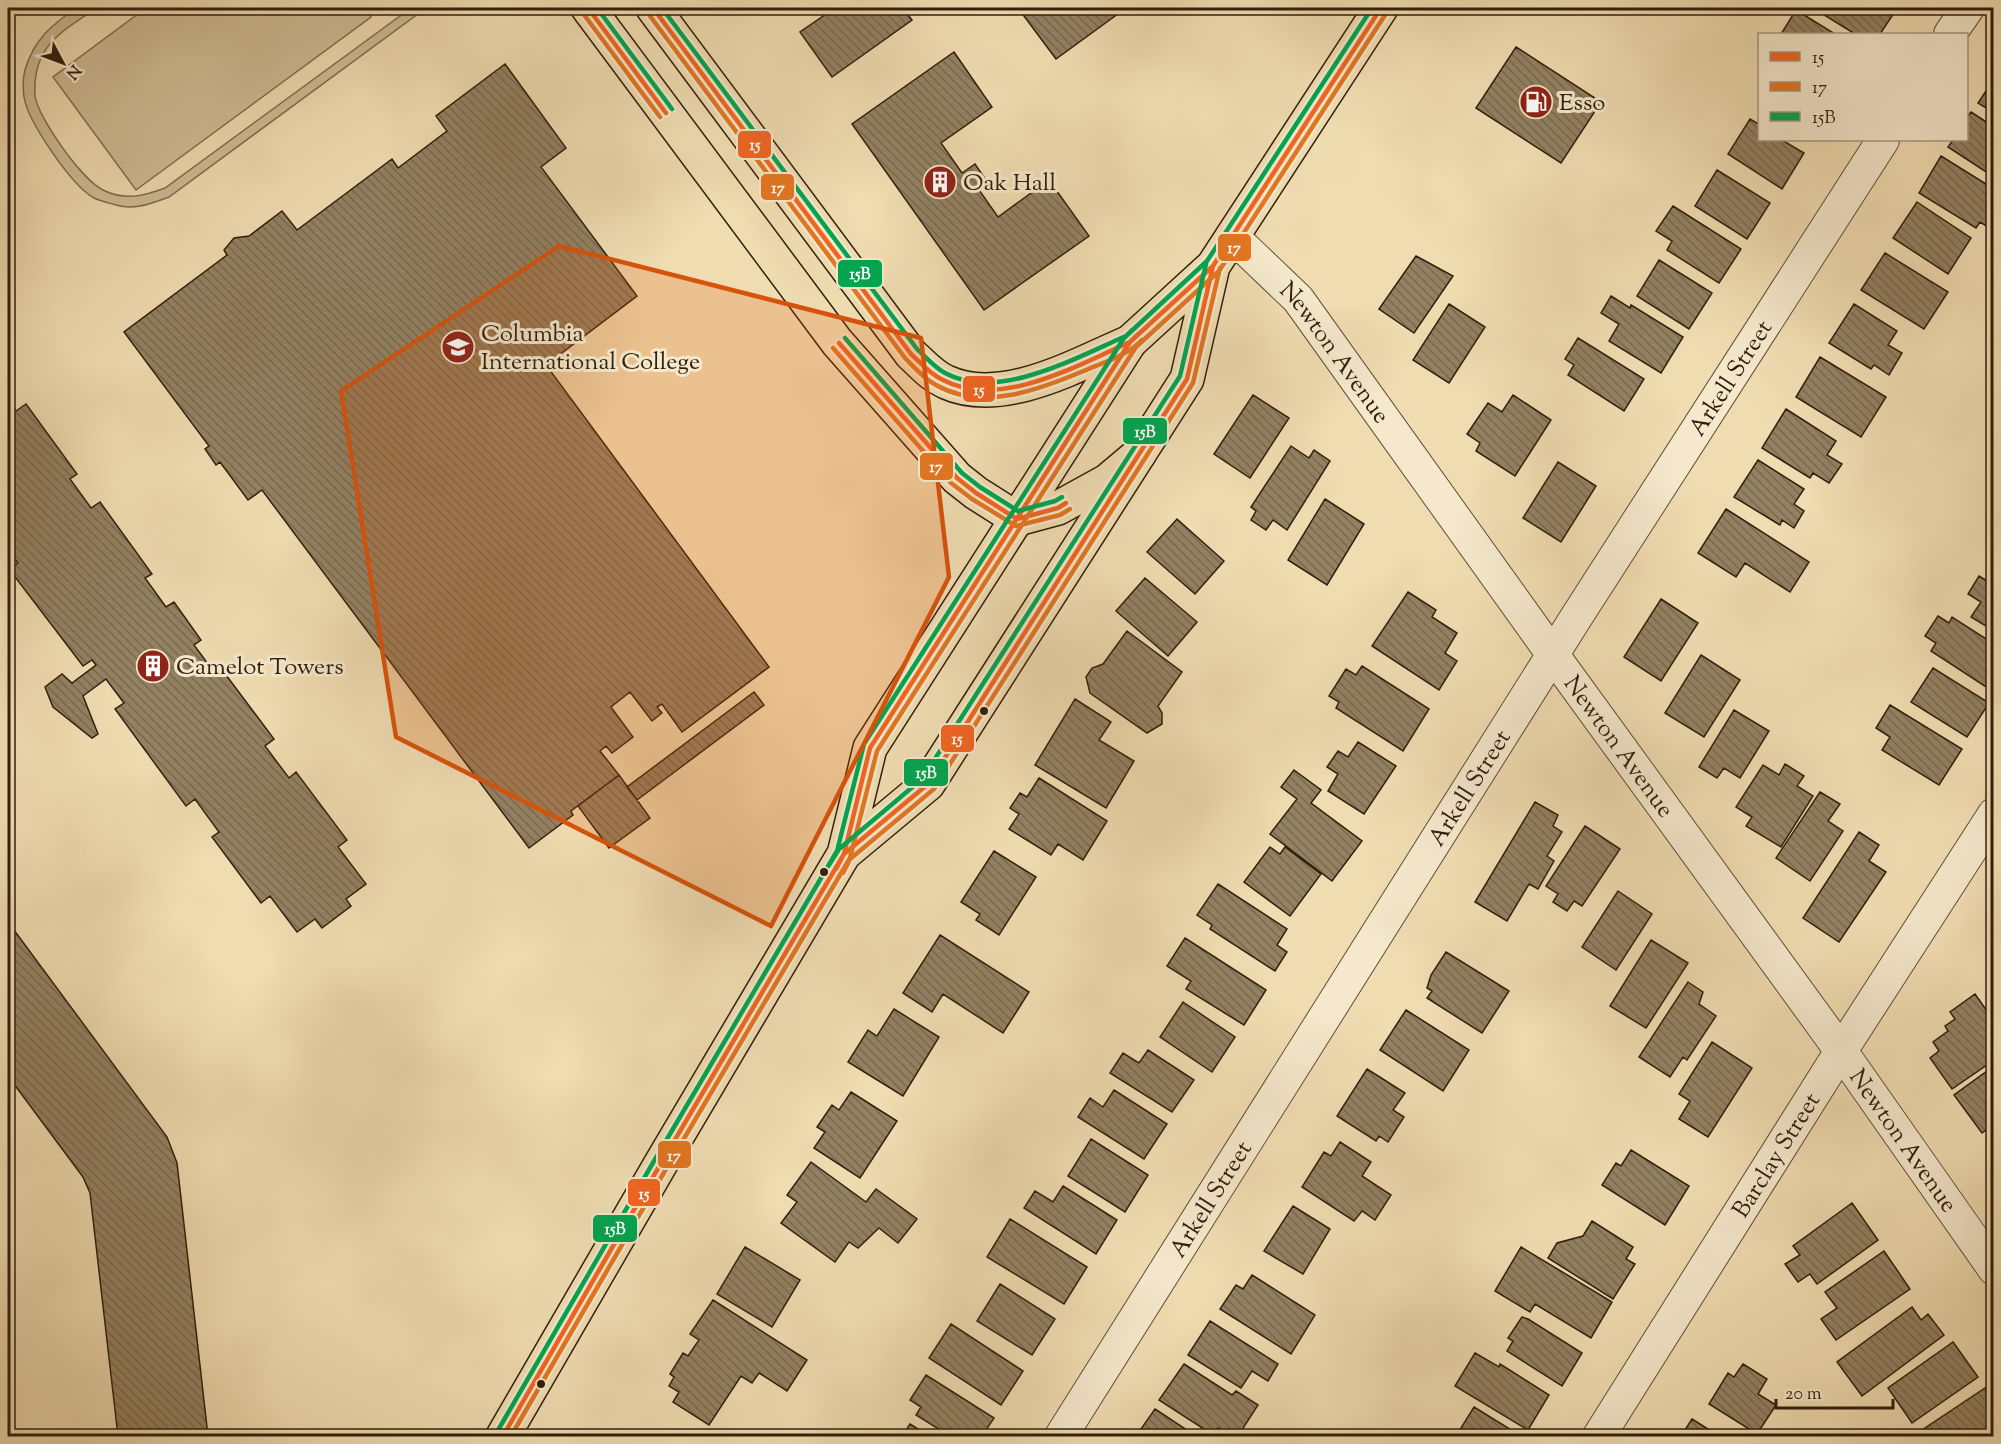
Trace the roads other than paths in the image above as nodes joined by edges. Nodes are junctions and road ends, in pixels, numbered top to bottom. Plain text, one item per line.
1 (588, 8) edge
2 (653, 8) edge
3 (1381, 8) edge
4 (1968, 8) edge
5 (1951, 33) edge
6 (1882, 141) edge
7 (1232, 236) junction
8 (1213, 266) junction
9 (1130, 342) junction
10 (1139, 454) junction
11 (1017, 519) junction
12 (1552, 655) junction
13 (1994, 814) edge
14 (844, 854) junction
15 (1840, 1051) junction
16 (1994, 1269) edge
17 (502, 1437) edge
18 (1061, 1437) edge
19 (1599, 1437) edge

1 - 11 main road
2 - 9 main road
3 - 7 main road
4 - 5 street
6 - 12 street, Arkell Street
7 - 8 main road
7 - 12 street, Newton Avenue
8 - 9 main road
8 - 10 main road
9 - 11 main road
10 - 11 main road
10 - 14 main road
11 - 14 main road
12 - 15 street, Newton Avenue
12 - 18 street, Arkell Street
13 - 15 street, Barclay Street
14 - 17 main road
15 - 16 street, Newton Avenue
15 - 19 street, Barclay Street

